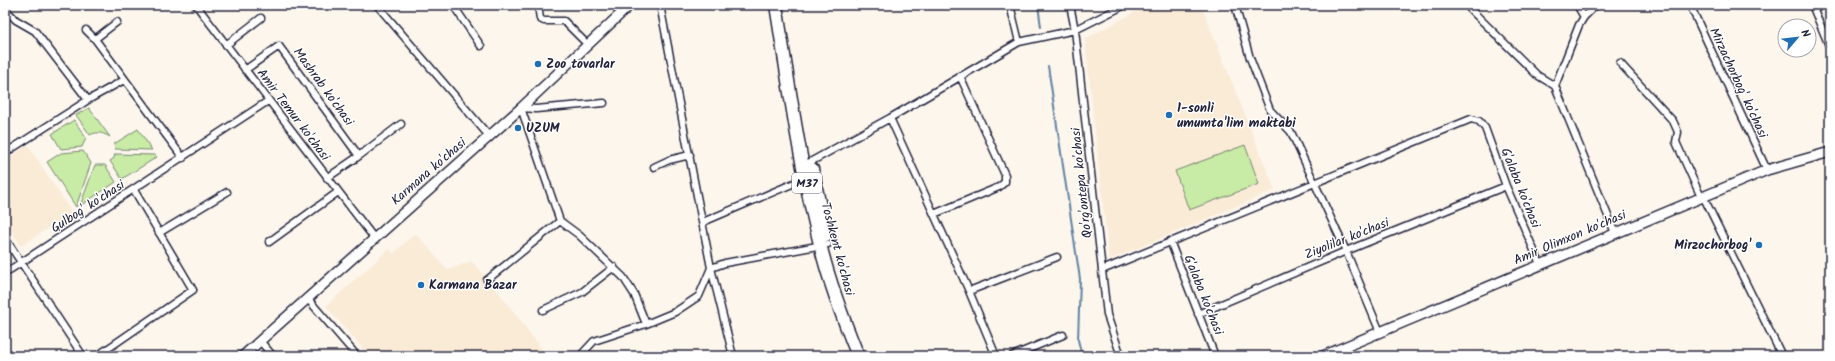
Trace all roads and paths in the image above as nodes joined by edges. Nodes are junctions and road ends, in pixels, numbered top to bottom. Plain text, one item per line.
1 (196, 5) edge
2 (377, 5) edge
3 (453, 5) edge
4 (538, 5) edge
5 (630, 5) edge
6 (660, 5) edge
7 (776, 5) edge
8 (784, 5) edge
9 (1010, 5) edge
10 (1070, 5) edge
11 (1125, 5) edge
12 (1235, 5) edge
13 (1466, 5) edge
14 (1577, 5) edge
15 (1596, 5) edge
16 (1690, 5) edge
17 (1812, 5) edge
18 (5, 9) edge
19 (1584, 17) junction
20 (261, 18) dead end
21 (117, 22) dead end
22 (86, 30) dead end
23 (1075, 30) junction
24 (1827, 34) edge
25 (95, 39) junction
26 (1019, 42) junction
27 (226, 45) junction
28 (588, 45) junction
29 (481, 46) dead end
30 (1830, 48) edge
31 (1620, 63) dead end
32 (245, 70) junction
33 (960, 76) junction
34 (124, 80) junction
35 (1555, 86) junction
36 (88, 100) junction
37 (268, 101) junction
38 (604, 103) dead end
39 (521, 108) junction
40 (890, 118) junction
41 (400, 124) dead end
42 (490, 136) junction
43 (1830, 152) edge
44 (5, 153) edge
45 (690, 155) junction
46 (359, 156) junction
47 (183, 158) junction
48 (807, 164) junction
49 (654, 167) dead end
50 (1767, 170) junction
51 (327, 178) junction
52 (806, 178) junction
53 (1315, 184) junction
54 (1506, 186) junction
55 (134, 190) junction
56 (227, 192) dead end
57 (338, 192) junction
58 (1702, 196) junction
59 (934, 214) junction
60 (560, 221) junction
61 (703, 222) junction
62 (159, 233) junction
63 (1615, 233) junction
64 (5, 238) edge
65 (374, 238) junction
66 (1170, 241) junction
67 (269, 242) dead end
68 (824, 244) junction
69 (1346, 251) junction
70 (1057, 257) dead end
71 (22, 262) junction
72 (1540, 264) junction
73 (614, 267) junction
74 (711, 268) junction
75 (1102, 270) junction
76 (5, 274) edge
77 (487, 280) dead end
78 (969, 292) junction
79 (307, 298) junction
80 (543, 310) dead end
81 (1198, 314) junction
82 (646, 324) junction
83 (1380, 332) junction
84 (1063, 335) dead end
85 (260, 340) junction
86 (581, 355) edge
87 (83, 356) edge
88 (97, 356) edge
89 (243, 356) edge
90 (273, 356) edge
91 (356, 356) edge
92 (733, 356) edge
93 (858, 356) edge
94 (866, 356) edge
95 (996, 356) edge
96 (1012, 356) edge
97 (1121, 356) edge
98 (1216, 356) edge
99 (1322, 356) edge
100 (1782, 356) edge

1 - 27 street, Amir Temur ko'chasi
2 - 42 street
3 - 29 street
4 - 28 street
5 - 28 street, Karmana ko'chasi
6 - 45 street
7 - 48 highway, Toshkent ko'chasi / M37
8 - 48 highway, Toshkent ko'chasi / M37
9 - 26 street
10 - 23 street, Qo'rg'ontepa ko'chasi
11 - 23 street
12 - 53 street
13 - 35 street
14 - 19 street
15 - 19 street
16 - 50 street, Mirzachorbog' ko'chasi
17 - 24 street
18 - 36 street
19 - 35 street
20 - 27 street
21 - 25 street
22 - 25 street
23 - 26 street
23 - 75 street, Qo'rg'ontepa ko'chasi
24 - 30 street
25 - 34 street
26 - 33 street
27 - 32 street, Amir Temur ko'chasi
28 - 39 street, Karmana ko'chasi
31 - 58 street
32 - 37 street, Amir Temur ko'chasi
32 - 46 street, Mashrab ko'chasi
33 - 40 street
33 - 59 street
34 - 36 street
34 - 47 street
35 - 63 street
36 - 44 street
37 - 47 street, Gulbog' ko'chasi
37 - 51 street, Amir Temur ko'chasi
38 - 39 street
39 - 42 street, Karmana ko'chasi
39 - 60 street
40 - 48 street
40 - 59 street
41 - 46 street
42 - 65 street, Karmana ko'chasi
43 - 50 street, Amir Olimxon ko'chasi
45 - 49 street
45 - 61 street
46 - 51 street
47 - 55 street, Gulbog' ko'chasi
48 - 52 highway, Toshkent ko'chasi / M37
48 - 68 highway, Toshkent ko'chasi / M37
50 - 58 street, Amir Olimxon ko'chasi
51 - 57 street, Amir Temur ko'chasi
52 - 61 street
52 - 68 highway, Toshkent ko'chasi / M37
53 - 54 street, G'alaba ko'chasi
53 - 66 street
53 - 69 street
54 - 69 street, Ziyolilar ko'chasi
54 - 72 street, G'alaba ko'chasi
55 - 62 street
55 - 71 street, Gulbog' ko'chasi
56 - 62 street
57 - 65 street, Amir Temur ko'chasi
57 - 67 street
58 - 63 street, Amir Olimxon ko'chasi
58 - 100 street
59 - 78 street
60 - 73 street
60 - 77 street
61 - 74 street
62 - 88 street
63 - 72 street, Amir Olimxon ko'chasi
64 - 71 street
65 - 79 street, Karmana ko'chasi
66 - 75 street
66 - 81 street, G'alaba ko'chasi
68 - 74 street
68 - 93 highway, Toshkent ko'chasi / M37
68 - 94 highway, Toshkent ko'chasi / M37
69 - 81 street, Ziyolilar ko'chasi
69 - 83 street
70 - 78 street
71 - 76 street, Gulbog' ko'chasi
71 - 87 street
72 - 83 street, Amir Olimxon ko'chasi
73 - 80 street
73 - 82 street
74 - 82 street
74 - 92 street
75 - 97 street, Qo'rg'ontepa ko'chasi
78 - 95 street
79 - 85 street, Karmana ko'chasi
79 - 91 street
81 - 98 street, G'alaba ko'chasi
82 - 86 street
83 - 99 street, Amir Olimxon ko'chasi
84 - 96 street
85 - 89 street, Karmana ko'chasi
85 - 90 street

